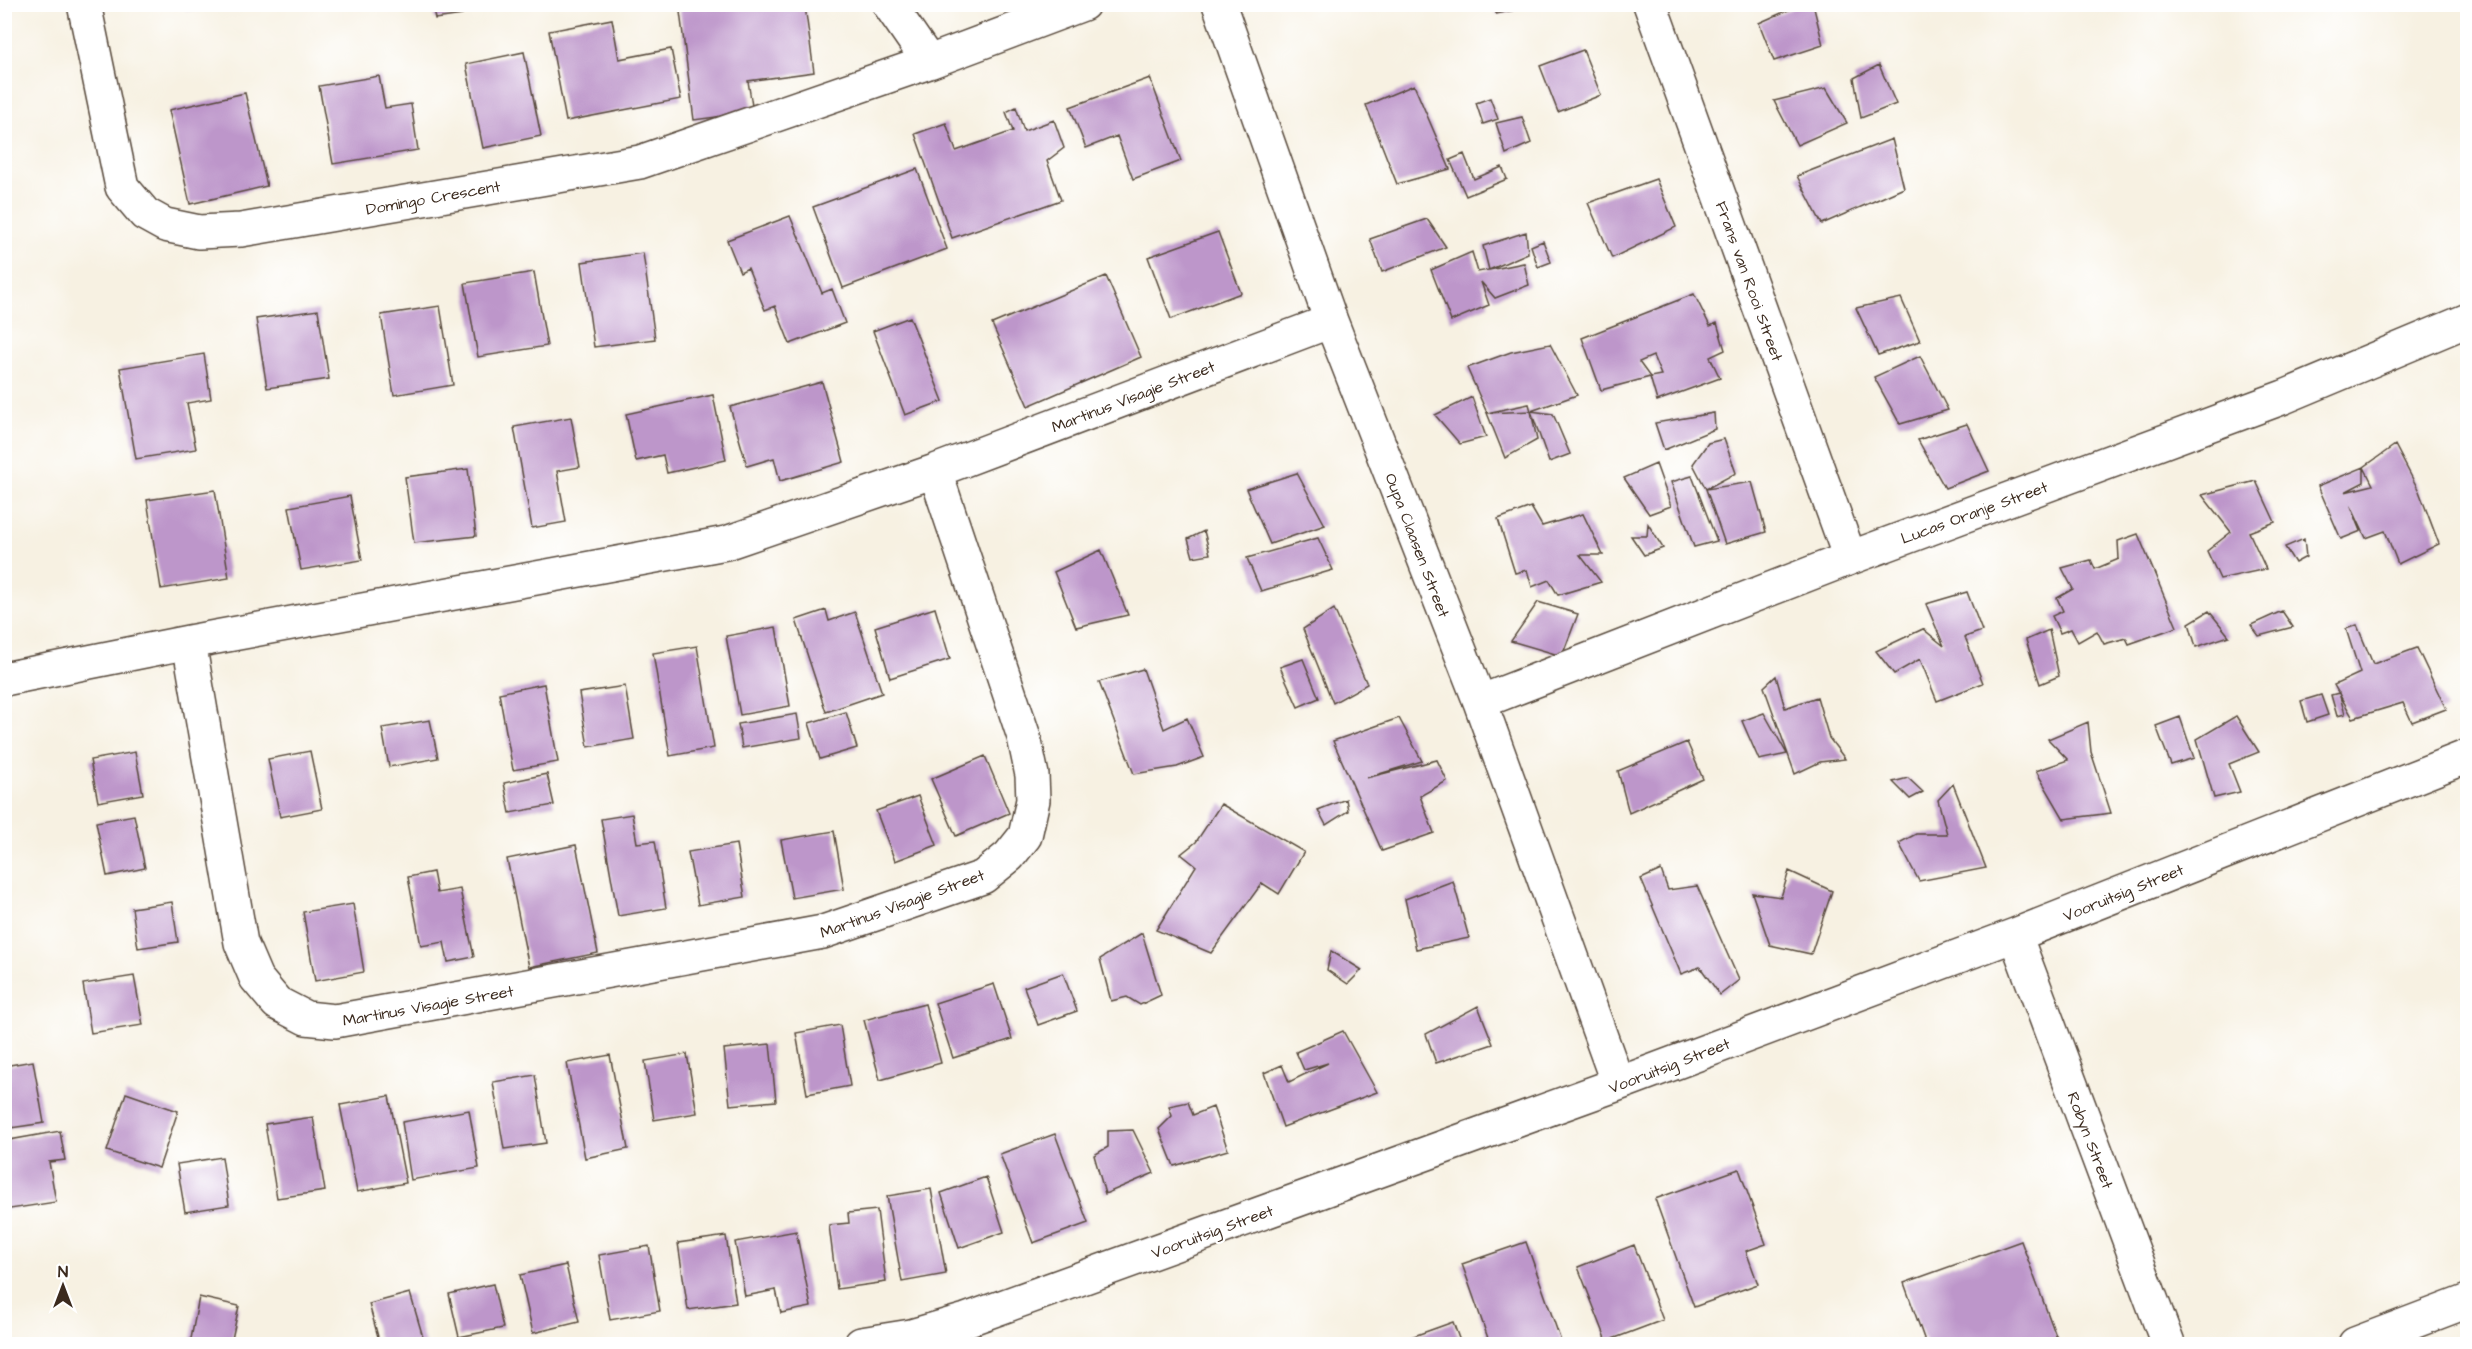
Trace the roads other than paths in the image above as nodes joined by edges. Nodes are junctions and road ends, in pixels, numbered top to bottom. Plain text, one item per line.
1 (84, 4) edge
2 (889, 4) edge
3 (1083, 4) edge
4 (1219, 4) edge
5 (1650, 4) edge
6 (929, 62) junction
7 (2468, 320) edge
8 (1331, 321) junction
9 (935, 471) junction
10 (1850, 558) junction
11 (189, 642) junction
12 (4, 679) edge
13 (1480, 702) junction
14 (2468, 756) edge
15 (2015, 935) junction
16 (1618, 1084) junction
17 (2468, 1301) edge
18 (861, 1344) edge
19 (2168, 1344) edge
20 (2355, 1344) edge

1 - 6 street, Domingo Crescent
2 - 6 street
3 - 6 street, Domingo Crescent
4 - 8 street, Oupa Claasen Street
5 - 10 street, Frans van Rooi Street
7 - 10 street, Lucas Oranje Street
8 - 9 street, Martinus Visagie Street
8 - 13 street, Oupa Claasen Street
9 - 11 street, Martinus Visagie Street
9 - 11 street, Martinus Visagie Street
10 - 13 street, Lucas Oranje Street
11 - 12 street
13 - 16 street, Oupa Claasen Street
14 - 15 street, Vooruitsig Street
15 - 16 street, Vooruitsig Street
15 - 19 street, Robyn Street
16 - 18 street, Vooruitsig Street
17 - 20 street

